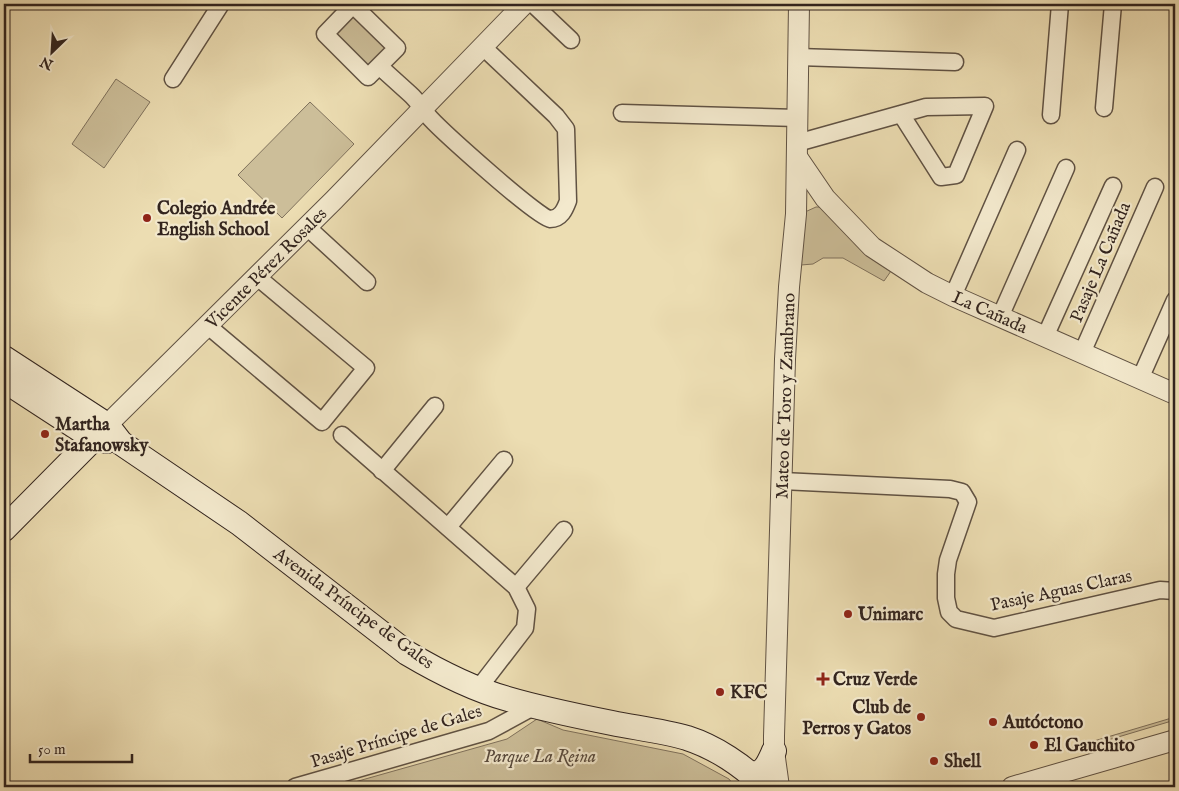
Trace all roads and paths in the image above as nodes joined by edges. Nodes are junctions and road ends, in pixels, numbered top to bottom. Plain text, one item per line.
1 (222, 4) edge
2 (524, 4) edge
3 (533, 4) edge
4 (799, 4) edge
5 (1060, 4) edge
6 (1113, 4) edge
7 (571, 40) dead end
8 (482, 46) junction
9 (798, 57) junction
10 (955, 62) dead end
11 (379, 66) junction
12 (173, 80) dead end
13 (422, 108) junction
14 (1104, 108) dead end
15 (622, 114) dead end
16 (901, 114) junction
17 (1051, 115) dead end
18 (797, 118) junction
19 (797, 150) junction
20 (1017, 150) dead end
21 (1066, 168) dead end
22 (1113, 186) dead end
23 (1155, 187) dead end
24 (796, 190) junction
25 (825, 198) junction
26 (307, 226) junction
27 (256, 276) junction
28 (367, 282) dead end
29 (953, 296) junction
30 (1175, 300) edge
31 (1000, 317) junction
32 (208, 326) junction
33 (1045, 337) junction
34 (1082, 353) junction
35 (4, 358) edge
36 (1140, 379) junction
37 (4, 380) edge
38 (1175, 394) edge
39 (435, 406) dead end
40 (107, 435) junction
41 (342, 435) dead end
42 (504, 460) dead end
43 (382, 471) junction
44 (782, 481) junction
45 (448, 527) junction
46 (4, 529) edge
47 (564, 530) dead end
48 (516, 587) junction
49 (1175, 591) edge
50 (478, 689) junction
51 (535, 706) junction
52 (1175, 740) edge
53 (774, 751) junction
54 (752, 782) edge
55 (295, 787) edge
56 (779, 787) edge
57 (1012, 787) edge

1 - 12 street
2 - 8 street, Vicente Pérez Rosales
3 - 7 street
4 - 9 street, Mateo de Toro y Zambrano
5 - 17 street
6 - 14 street
8 - 13 street, Vicente Pérez Rosales
8 - 13 street
9 - 10 street
9 - 18 street, Mateo de Toro y Zambrano
11 - 11 street
11 - 13 street
13 - 26 street, Vicente Pérez Rosales
15 - 18 street
16 - 16 street
16 - 19 street
18 - 19 street, Mateo de Toro y Zambrano
19 - 24 street, Mateo de Toro y Zambrano
19 - 25 street, La Cañada
20 - 29 street
21 - 31 street
22 - 33 street, Pasaje La Cañada
23 - 34 street, Pasaje La Cañada
24 - 25 street, La Cañada
24 - 44 street, Mateo de Toro y Zambrano
25 - 29 street, La Cañada
26 - 27 street, Vicente Pérez Rosales
26 - 28 street
27 - 32 street, Vicente Pérez Rosales
27 - 32 street
29 - 31 street, La Cañada
30 - 36 street
31 - 33 street, La Cañada
32 - 40 street, Vicente Pérez Rosales
33 - 34 street, La Cañada
34 - 36 street, La Cañada
35 - 40 main road, Avenida Príncipe de Gales
36 - 38 street, La Cañada
37 - 40 main road, Avenida Príncipe de Gales
39 - 43 street
40 - 46 main road, Vicente Pérez Rosales
40 - 50 main road, Avenida Príncipe de Gales
41 - 43 street, Pasaje Príncipe de Gales
42 - 45 street
43 - 45 street, Pasaje Príncipe de Gales
44 - 49 street, Pasaje Aguas Claras
44 - 53 street, Mateo de Toro y Zambrano
45 - 48 street, Pasaje Príncipe de Gales
47 - 48 street
48 - 50 street, Pasaje Príncipe de Gales
50 - 51 main road, Avenida Príncipe de Gales
51 - 54 main road, Avenida Príncipe de Gales
51 - 55 street, Pasaje Príncipe de Gales
52 - 57 street
53 - 54 main road
53 - 56 street, Mateo de Toro y Zambrano

